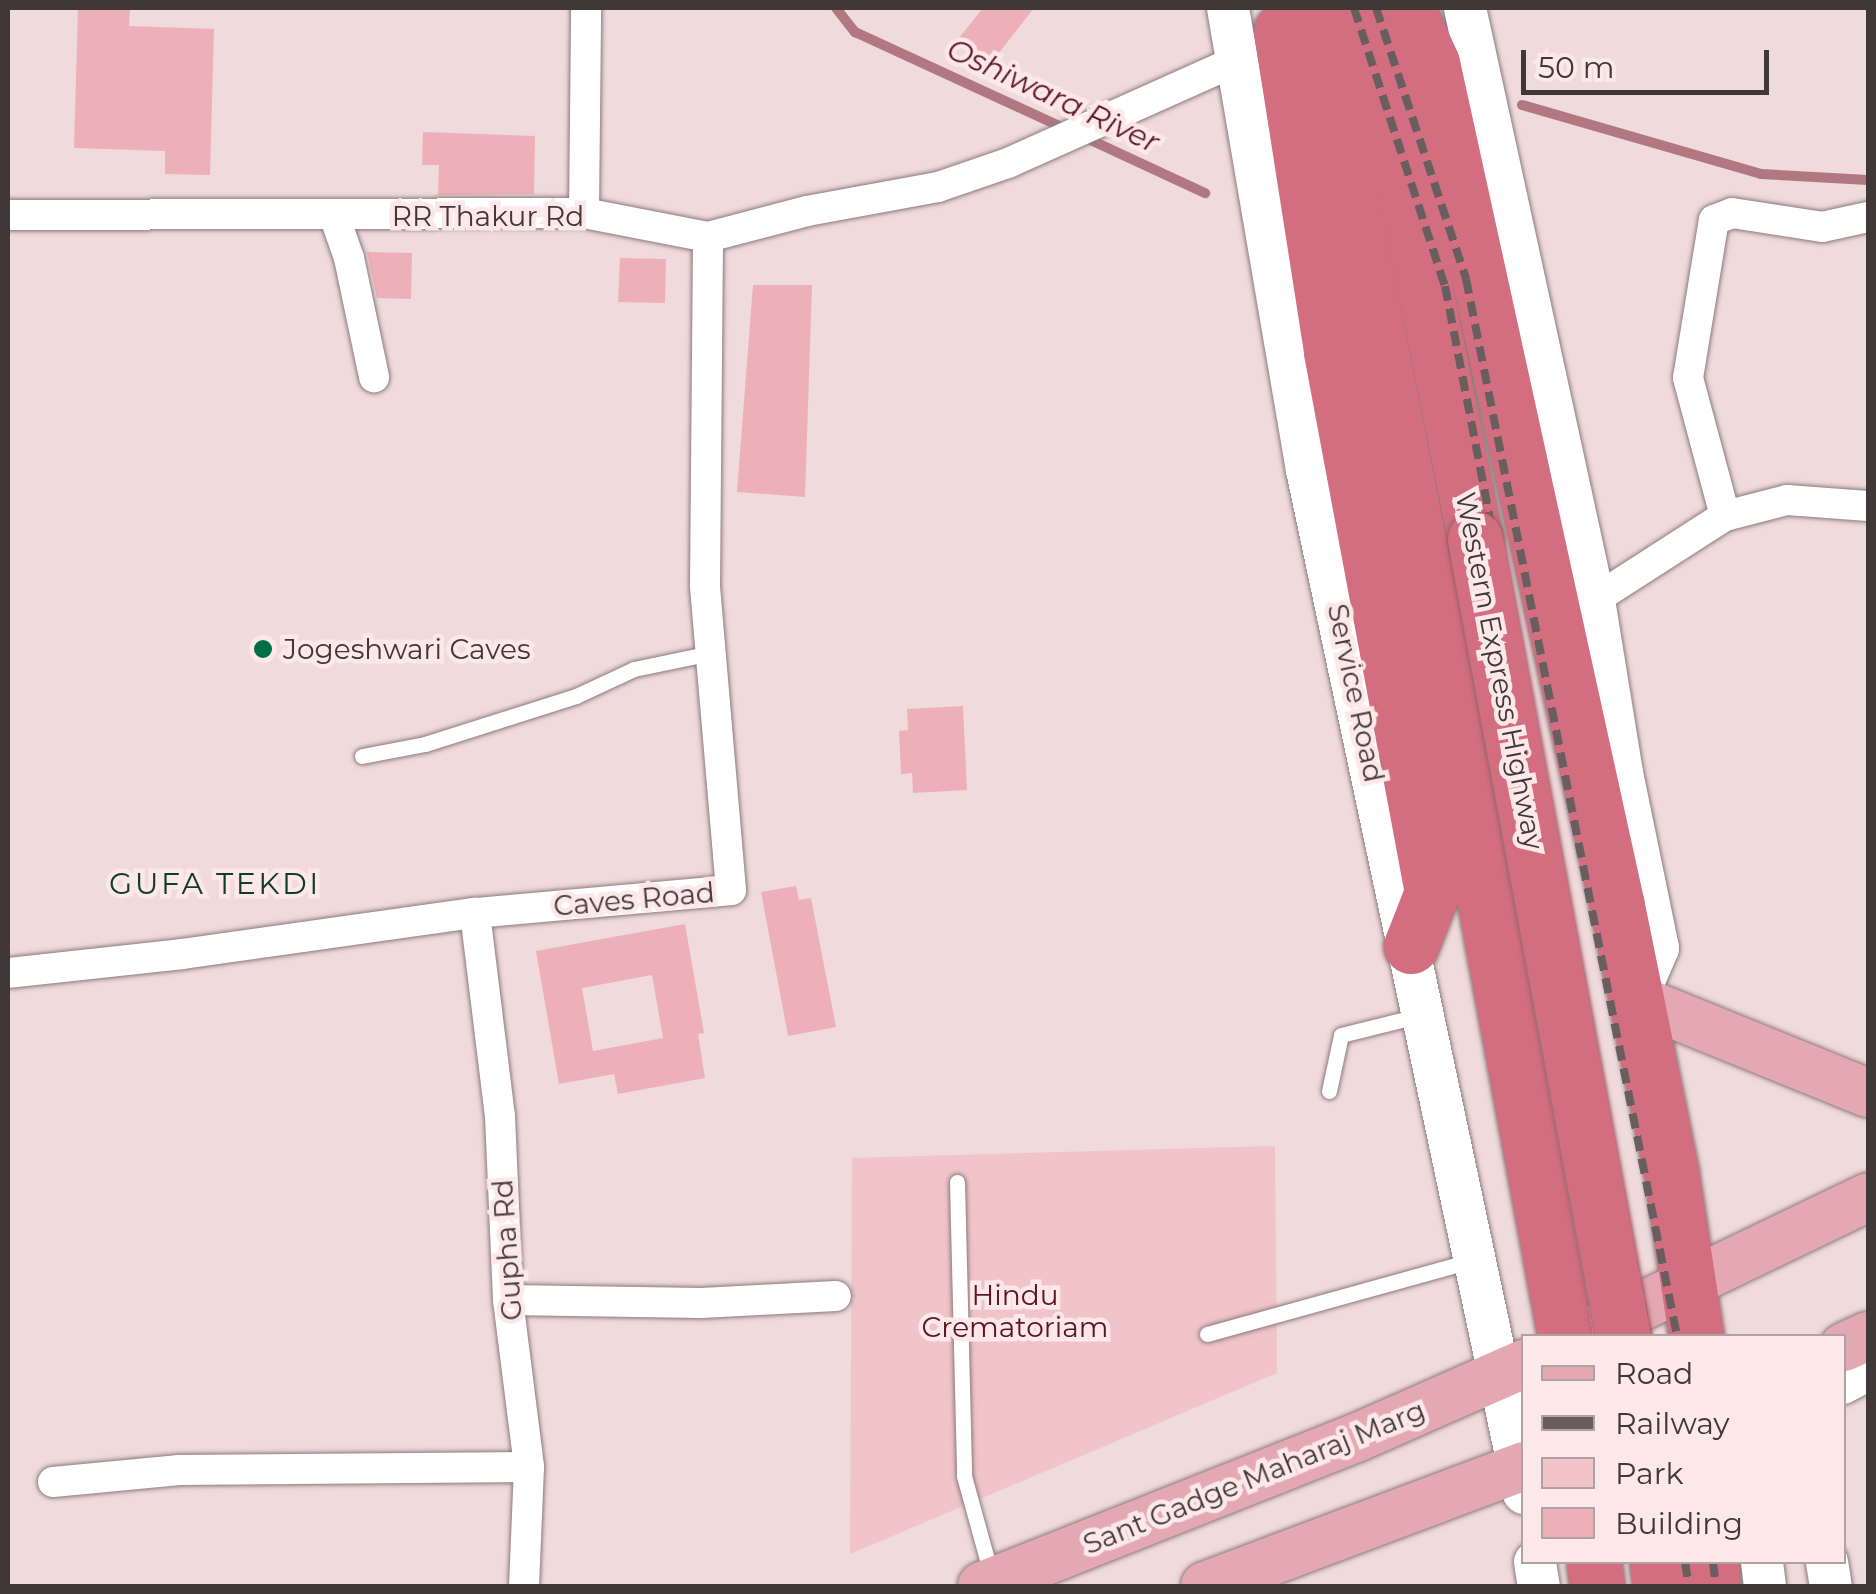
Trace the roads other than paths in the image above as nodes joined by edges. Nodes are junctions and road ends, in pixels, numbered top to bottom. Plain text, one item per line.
1 (586, 8) edge
2 (1228, 8) edge
3 (1277, 8) edge
4 (1314, 8) edge
5 (1369, 8) edge
6 (1408, 8) edge
7 (1465, 8) edge
8 (1236, 61) junction
9 (584, 213) junction
10 (8, 215) edge
11 (334, 215) junction
12 (1868, 217) edge
13 (708, 237) junction
14 (374, 377) dead end
15 (1868, 506) edge
16 (1725, 516) junction
17 (1594, 600) junction
18 (711, 653) junction
19 (362, 756) dead end
20 (1612, 808) junction
21 (476, 913) junction
22 (1410, 946) junction
23 (8, 973) edge
24 (1636, 999) junction
25 (1425, 1014) junction
26 (1329, 1091) dead end
27 (1868, 1093) edge
28 (957, 1182) dead end
29 (1868, 1196) edge
30 (1477, 1259) junction
31 (1688, 1282) junction
32 (836, 1296) dead end
33 (508, 1300) junction
34 (1208, 1334) dead end
35 (1566, 1334) edge
36 (1583, 1334) edge
37 (1623, 1334) edge
38 (1696, 1334) edge
39 (1513, 1369) edge
40 (1868, 1376) edge
41 (1846, 1388) edge
42 (1521, 1463) edge
43 (529, 1467) junction
44 (1521, 1475) edge
45 (54, 1482) dead end
46 (988, 1584) edge
47 (524, 1586) edge
48 (1204, 1586) edge

1 - 9 street
2 - 8 street, Service Road
3 - 22 highway
4 - 35 highway, Western Express Highway
5 - 37 highway, Western Express Highway, bridge
6 - 20 highway
7 - 17 street
8 - 13 street, RR Thakur Rd
8 - 22 street, Service Road
9 - 11 street, RR Thakur Rd
9 - 13 street, RR Thakur Rd
10 - 11 street, RR Thakur Rd
11 - 14 street
12 - 16 street
13 - 18 street, Caves Road
15 - 16 street
16 - 17 street
17 - 20 street
18 - 19 lane
18 - 21 street, Caves Road
20 - 24 highway
21 - 23 street, Caves Road
21 - 33 street, Gupha Rd
22 - 25 street, Service Road
24 - 27 main road
24 - 31 highway
25 - 26 lane
25 - 30 street, Service Road
28 - 46 lane
29 - 31 main road
30 - 34 lane
30 - 39 street, Service Road
31 - 36 main road
31 - 38 highway
32 - 33 street
33 - 43 street, Gupha Rd
39 - 42 street, Service Road
39 - 46 main road, Sant Gadge Maharaj Marg
40 - 41 street
43 - 45 street
43 - 47 street, Gupha Rd
44 - 48 main road

